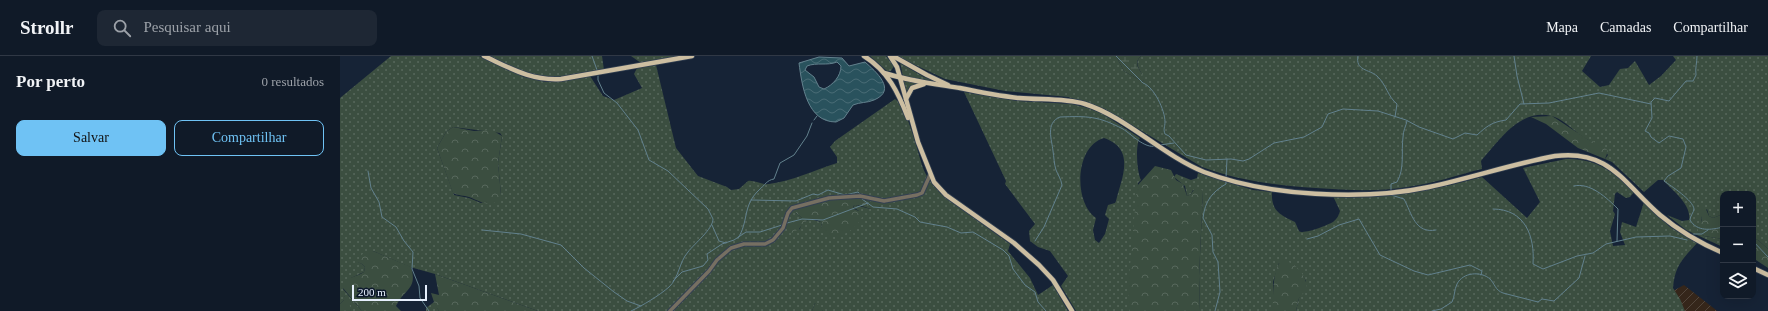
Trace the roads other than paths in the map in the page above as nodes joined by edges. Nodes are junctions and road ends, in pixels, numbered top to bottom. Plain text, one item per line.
1 (484, 56) edge
2 (692, 56) edge
3 (866, 56) edge
4 (891, 56) edge
5 (899, 58) edge
6 (897, 67) junction
7 (886, 73) junction
8 (899, 77) junction
9 (927, 83) junction
10 (957, 88) junction
11 (906, 99) junction
12 (913, 126) junction
13 (930, 175) junction
14 (1720, 252) edge
15 (1756, 269) edge
16 (1768, 275) edge
17 (670, 311) edge
18 (1072, 311) edge

1 - 2 main road
3 - 7 main road
4 - 5 main road
4 - 6 main road
5 - 6 street
5 - 10 main road
6 - 7 main road
6 - 8 main road
7 - 8 main road
7 - 12 main road
8 - 9 main road
8 - 11 main road
9 - 10 main road
9 - 11 main road
10 - 14 main road
11 - 12 main road
12 - 13 main road
13 - 17 street
13 - 18 main road
15 - 16 main road

